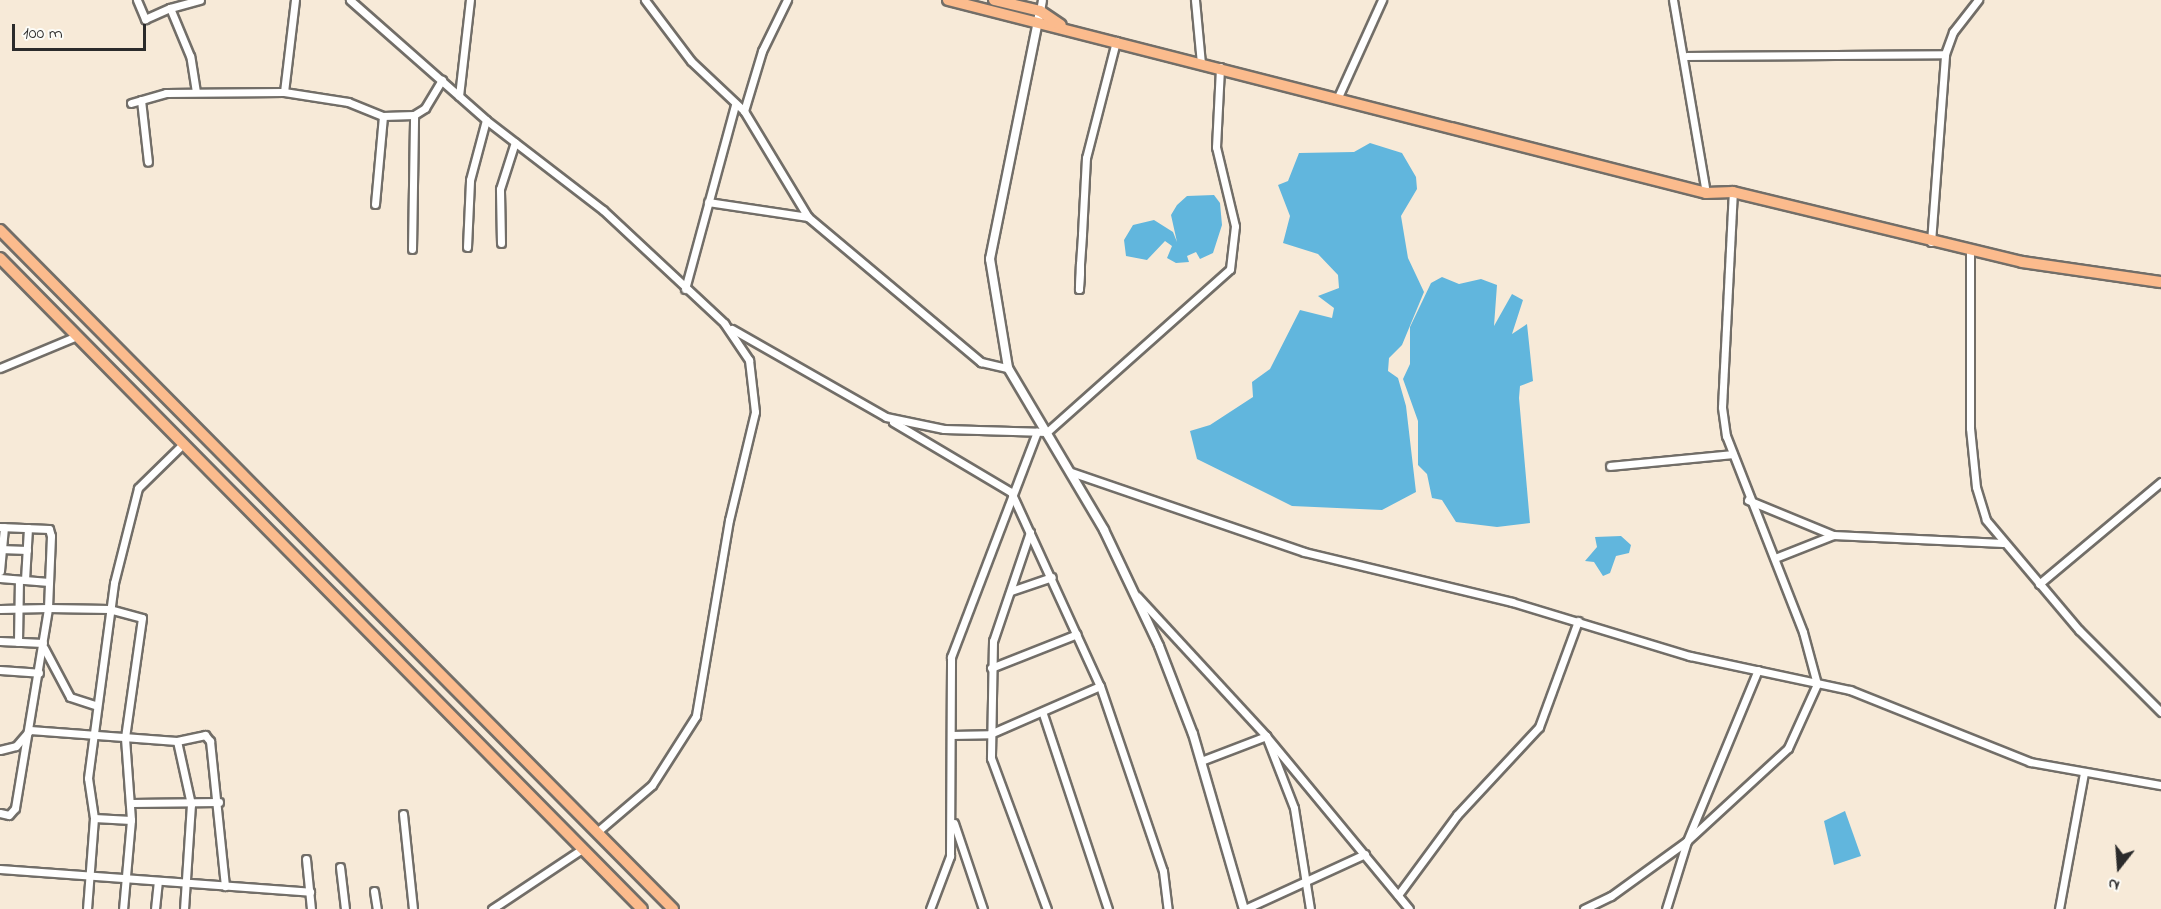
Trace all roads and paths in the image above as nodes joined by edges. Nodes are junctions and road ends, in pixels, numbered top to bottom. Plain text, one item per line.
1 (137, 0) edge
2 (200, 0) edge
3 (295, 0) edge
4 (350, 0) edge
5 (470, 0) edge
6 (645, 0) edge
7 (787, 0) edge
8 (948, 0) edge
9 (994, 0) edge
10 (1195, 0) edge
11 (1382, 0) edge
12 (1673, 0) edge
13 (1978, 0) edge
14 (1041, 6) edge
15 (170, 8) junction
16 (1037, 23) junction
17 (1066, 28) junction
18 (1116, 41) junction
19 (1945, 54) junction
20 (1687, 56) junction
21 (1201, 63) junction
22 (1220, 67) junction
23 (442, 80) junction
24 (196, 92) junction
25 (284, 92) junction
26 (459, 96) junction
27 (1338, 97) junction
28 (141, 100) junction
29 (131, 103) dead end
30 (735, 105) junction
31 (744, 111) junction
32 (414, 115) junction
33 (383, 116) junction
34 (486, 120) junction
35 (515, 142) junction
36 (148, 162) dead end
37 (1733, 192) junction
38 (1706, 193) junction
39 (708, 202) junction
40 (375, 204) dead end
41 (808, 217) junction
42 (0, 230) edge
43 (1931, 242) junction
44 (501, 243) dead end
45 (467, 247) dead end
46 (412, 249) dead end
47 (1970, 250) junction
48 (0, 258) edge
49 (1080, 264) dead end
50 (2161, 282) edge
51 (685, 289) junction
52 (725, 325) junction
53 (77, 336) junction
54 (0, 368) edge
55 (1008, 368) junction
56 (147, 379) junction
57 (133, 393) junction
58 (886, 417) junction
59 (1037, 432) junction
60 (1047, 432) junction
61 (184, 443) junction
62 (1732, 454) junction
63 (1610, 466) dead end
64 (1071, 472) junction
65 (2161, 482) edge
66 (1011, 492) junction
67 (1748, 500) junction
68 (2, 527) edge
69 (28, 528) junction
70 (1030, 532) junction
71 (1833, 536) junction
72 (2003, 543) junction
73 (1, 549) edge
74 (27, 550) junction
75 (1775, 558) junction
76 (0, 571) edge
77 (1052, 577) junction
78 (0, 578) edge
79 (22, 580) junction
80 (49, 582) junction
81 (2039, 584) junction
82 (1011, 591) junction
83 (1137, 596) junction
84 (48, 608) junction
85 (0, 609) edge
86 (19, 609) junction
87 (109, 609) junction
88 (1578, 621) junction
89 (1077, 634) junction
90 (0, 641) edge
91 (18, 642) junction
92 (43, 644) junction
93 (991, 668) junction
94 (0, 670) edge
95 (1758, 670) junction
96 (39, 673) junction
97 (1817, 684) junction
98 (1100, 686) junction
99 (97, 706) junction
100 (2161, 712) edge
101 (1043, 714) junction
102 (30, 730) junction
103 (990, 734) junction
104 (951, 735) junction
105 (93, 736) junction
106 (1266, 736) junction
107 (125, 738) junction
108 (177, 741) junction
109 (0, 750) edge
110 (1201, 761) junction
111 (2084, 772) junction
112 (2161, 785) edge
113 (219, 802) junction
114 (131, 804) junction
115 (191, 804) junction
116 (0, 813) edge
117 (403, 814) dead end
118 (951, 815) junction
119 (94, 818) junction
120 (131, 820) junction
121 (597, 832) junction
122 (1687, 841) junction
123 (582, 849) junction
124 (1365, 854) junction
125 (306, 859) dead end
126 (340, 867) dead end
127 (0, 869) edge
128 (88, 878) junction
129 (122, 881) junction
130 (158, 881) junction
131 (1307, 881) junction
132 (189, 883) junction
133 (225, 886) junction
134 (374, 891) dead end
135 (310, 892) junction
136 (1398, 895) junction
137 (1408, 908) edge
138 (87, 909) edge
139 (123, 909) edge
140 (155, 909) edge
141 (184, 909) edge
142 (311, 909) edge
143 (345, 909) edge
144 (377, 909) edge
145 (413, 909) edge
146 (492, 909) edge
147 (642, 909) edge
148 (673, 909) edge
149 (930, 909) edge
150 (983, 909) edge
151 (1047, 909) edge
152 (1108, 909) edge
153 (1168, 909) edge
154 (1245, 909) edge
155 (1310, 909) edge
156 (1399, 909) edge
157 (1584, 909) edge
158 (1666, 909) edge
159 (2059, 909) edge

1 - 15 street
2 - 15 street
3 - 25 street
4 - 23 street
5 - 26 street
6 - 30 street
7 - 31 street
8 - 16 main road
9 - 14 main road
10 - 21 street
11 - 27 street
12 - 20 street
13 - 19 street
14 - 16 street
14 - 17 main road
15 - 24 street
16 - 17 main road
16 - 55 street
17 - 18 main road
18 - 21 main road
18 - 49 street
19 - 20 street
19 - 43 street
20 - 38 street
21 - 22 main road
22 - 27 main road
22 - 60 street
23 - 26 street
23 - 32 street
24 - 25 street
24 - 28 street
25 - 33 street
26 - 34 street
27 - 38 main road
28 - 29 street
28 - 36 street
30 - 31 street
30 - 39 street
31 - 41 street
32 - 33 street
32 - 46 street
33 - 40 street
34 - 35 street
34 - 45 street
35 - 44 street
35 - 51 street
37 - 38 main road
37 - 43 main road
37 - 62 street
39 - 41 street
39 - 51 street
41 - 55 street
42 - 56 main road
43 - 47 main road
47 - 50 main road
47 - 72 street
48 - 53 main road
51 - 52 street
52 - 58 street
52 - 121 street
53 - 54 street
53 - 57 main road
55 - 60 street
56 - 57 main road
56 - 121 main road
57 - 61 main road
58 - 59 street
58 - 66 street
59 - 60 street
59 - 66 street
60 - 64 street
61 - 87 street
61 - 123 main road
62 - 63 street
62 - 67 street
64 - 83 street
64 - 88 street
65 - 81 street
66 - 70 street
66 - 104 street
67 - 71 street
67 - 75 street
68 - 69 street
68 - 73 street
69 - 74 street
69 - 80 street
70 - 77 street
70 - 82 street
71 - 72 street
71 - 75 street
72 - 81 street
73 - 74 street
73 - 76 street
74 - 79 street
75 - 97 street
77 - 82 street
77 - 89 street
78 - 79 street
79 - 80 street
79 - 86 street
80 - 84 street
81 - 100 street
82 - 93 street
83 - 106 street
83 - 110 street
84 - 86 street
84 - 87 street
84 - 92 street
85 - 86 street
86 - 91 street
87 - 99 street
87 - 107 street
88 - 95 street
88 - 136 street
89 - 93 street
89 - 98 street
90 - 91 street
91 - 92 street
92 - 96 street
92 - 99 street
93 - 103 street
94 - 96 street
95 - 97 street
95 - 122 street
96 - 102 street
97 - 111 street
97 - 122 street
98 - 101 street
98 - 153 street
99 - 105 street
101 - 103 street
101 - 152 street
102 - 105 street
102 - 109 street
102 - 116 street
103 - 104 street
103 - 151 street
104 - 118 street
105 - 107 street
105 - 119 street
106 - 110 street
106 - 124 street
106 - 131 street
107 - 108 street
107 - 114 street
108 - 113 street
108 - 115 street
110 - 154 street
111 - 112 street
111 - 159 street
113 - 115 street
113 - 133 street
114 - 115 street
114 - 120 street
115 - 132 street
117 - 145 street
118 - 149 street
118 - 150 street
119 - 120 street
119 - 128 street
120 - 129 street
121 - 148 main road
122 - 157 street
122 - 158 street
123 - 146 street
123 - 147 main road
124 - 131 street
124 - 136 street
125 - 135 street
126 - 143 street
127 - 128 street
128 - 129 street
128 - 138 street
129 - 130 street
129 - 139 street
130 - 132 street
130 - 140 street
131 - 154 street
131 - 155 street
132 - 133 street
132 - 141 street
133 - 135 street
134 - 144 street
135 - 142 street
136 - 137 street
137 - 156 street

